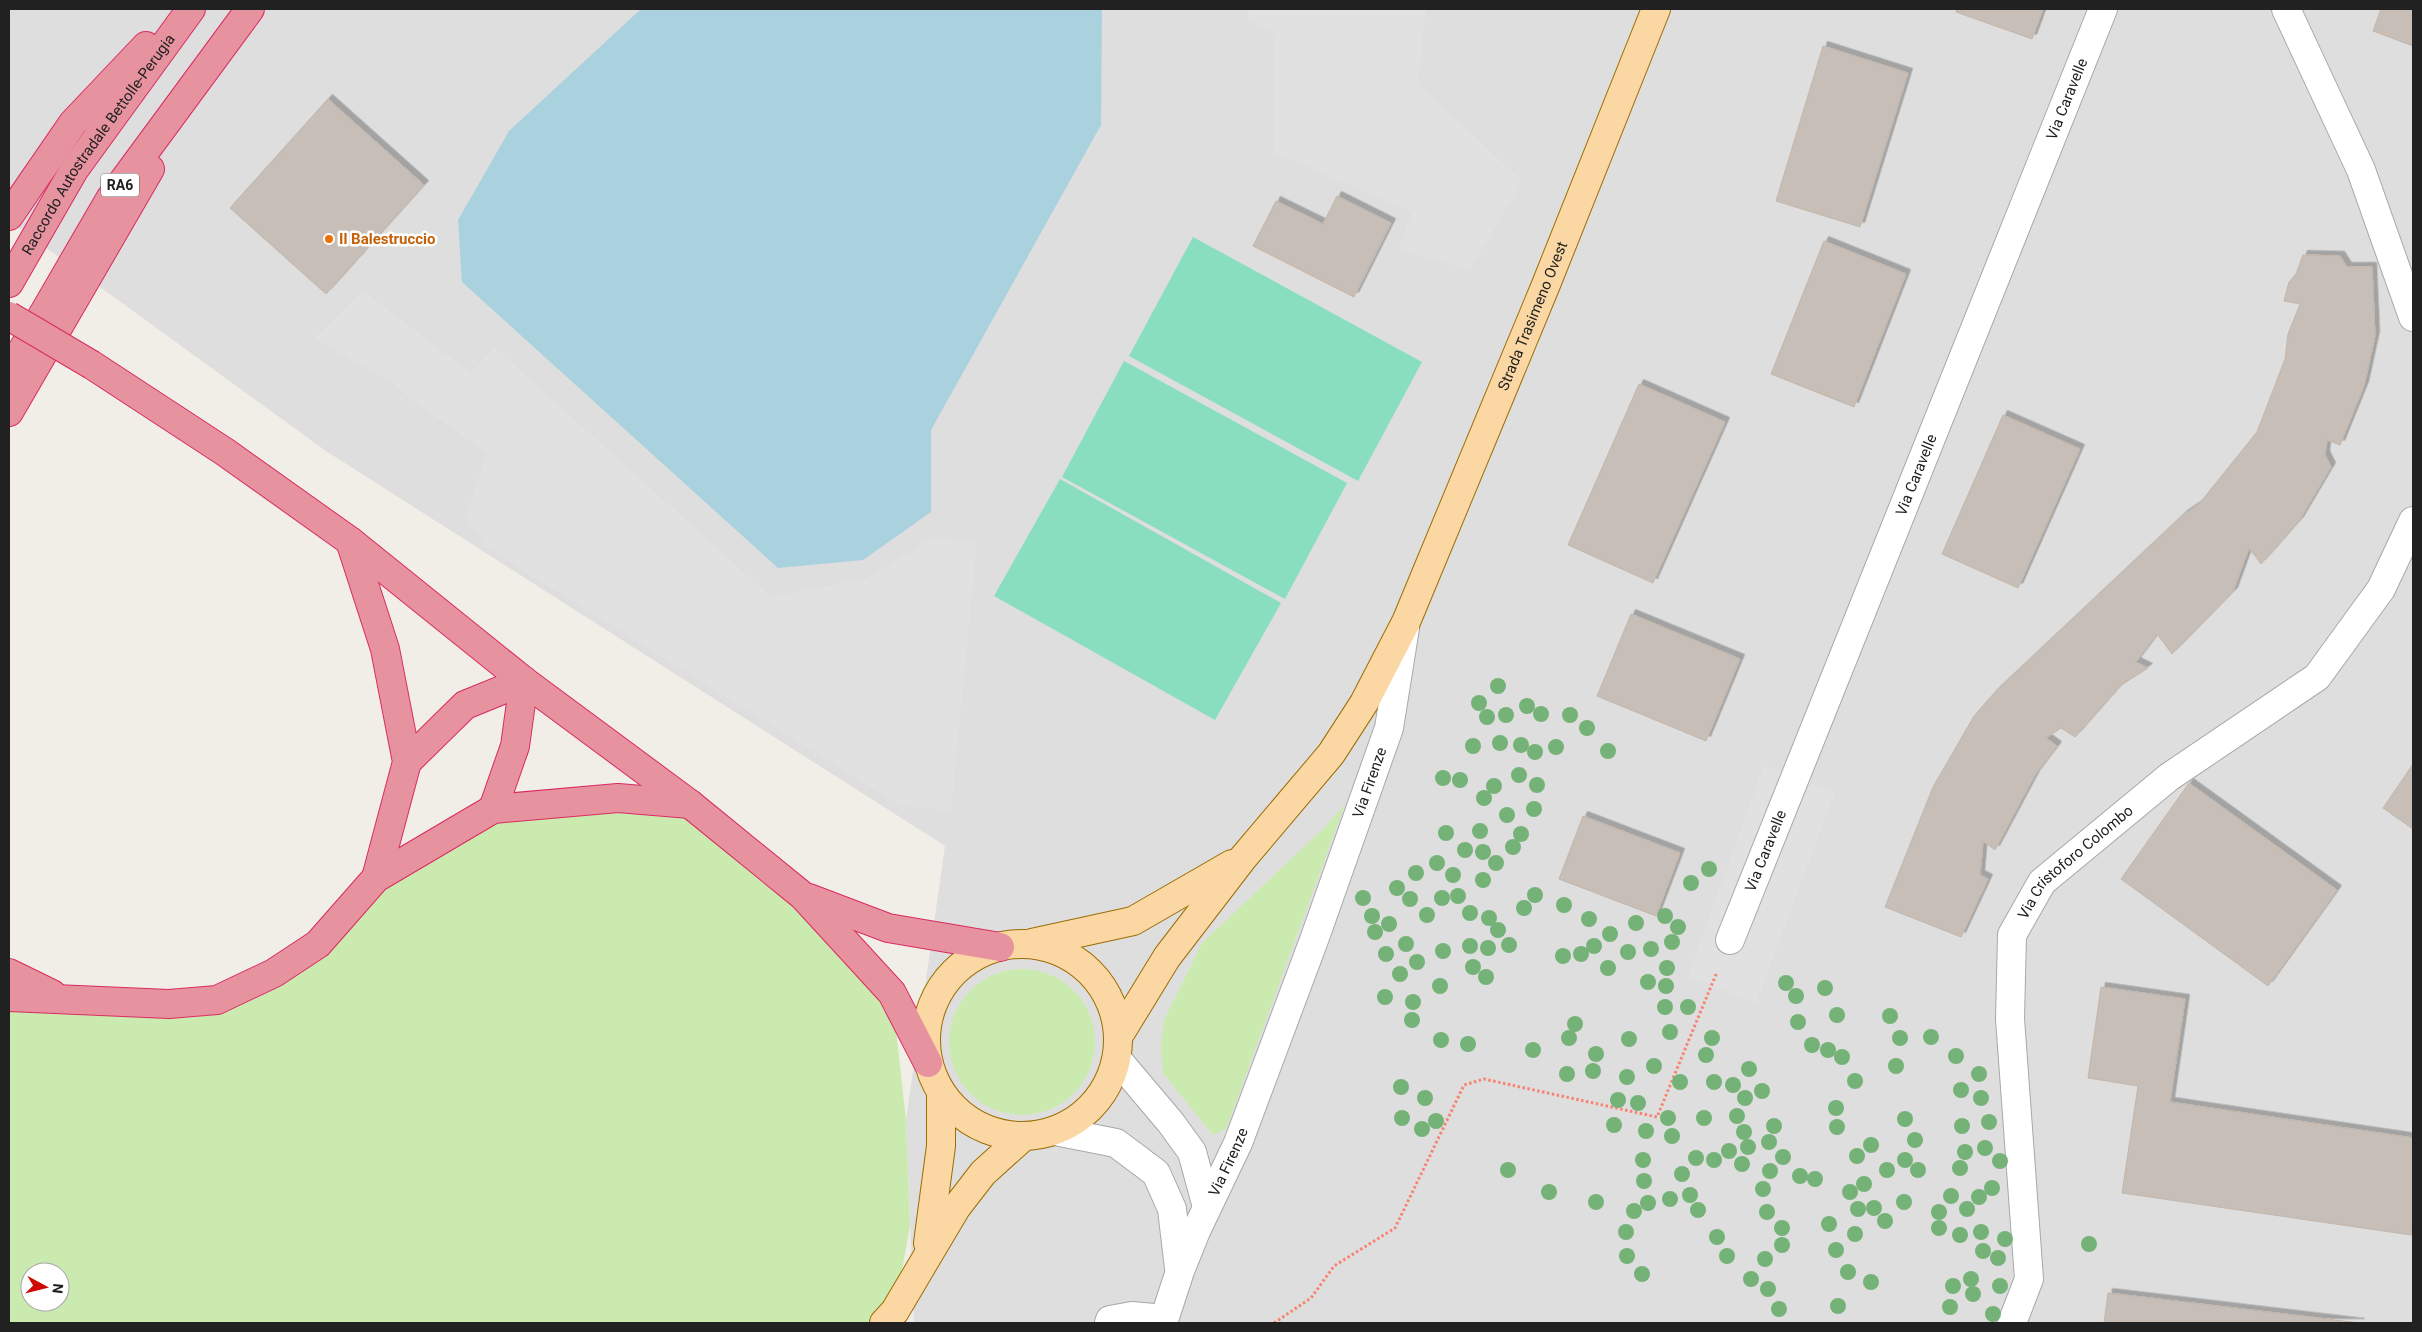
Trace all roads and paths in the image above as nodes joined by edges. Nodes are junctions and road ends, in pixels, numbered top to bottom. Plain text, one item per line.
1 (182, 9) edge
2 (191, 9) edge
3 (250, 9) edge
4 (1656, 9) edge
5 (2103, 9) edge
6 (2286, 9) edge
7 (222, 47) junction
8 (9, 216) edge
9 (9, 283) edge
10 (9, 316) edge
11 (2413, 317) edge
12 (9, 373) edge
13 (9, 412) edge
14 (2413, 521) edge
15 (350, 541) junction
16 (1406, 622) junction
17 (524, 682) junction
18 (407, 762) junction
19 (690, 804) junction
20 (493, 809) junction
21 (1243, 858) junction
22 (376, 878) junction
23 (803, 896) junction
24 (1730, 940) joint
25 (1028, 944) junction
26 (1000, 947) junction
27 (9, 973) edge
28 (9, 997) edge
29 (64, 999) junction
30 (1118, 1048) junction
31 (928, 1063) junction
32 (941, 1092) junction
33 (1055, 1132) junction
34 (1023, 1137) junction
35 (1207, 1207) junction
36 (927, 1254) junction
37 (1180, 1271) junction
38 (1164, 1321) edge
39 (884, 1323) edge
40 (1109, 1323) edge
41 (1274, 1323) edge
42 (2012, 1323) edge

1 - 8 highway
2 - 9 highway, Raccordo Autostradale Bettolle-Perugia
3 - 7 highway, RA6
4 - 16 main road, Strada Trasimeno Ovest
5 - 24 street, Via Caravelle
6 - 11 street
7 - 12 highway, RA6
7 - 13 highway
10 - 15 highway, bridge
14 - 42 street, Via Cristoforo Colombo
15 - 17 highway
15 - 18 highway
16 - 21 main road
16 - 35 street, Via Firenze
17 - 18 highway
17 - 19 highway
17 - 20 highway
18 - 22 highway
19 - 20 highway
19 - 23 highway
20 - 22 highway
21 - 25 main road
21 - 30 main road
22 - 29 highway
23 - 26 highway
23 - 31 highway
24 - 41 path
25 - 26 main road
25 - 30 main road
26 - 31 main road
27 - 29 highway
28 - 29 highway
30 - 33 main road
30 - 35 street
31 - 32 main road
32 - 34 main road
32 - 36 main road
33 - 34 main road
33 - 37 street
34 - 36 main road
35 - 37 street, Via Firenze
36 - 39 main road
37 - 38 street, Via Firenze
38 - 40 street

